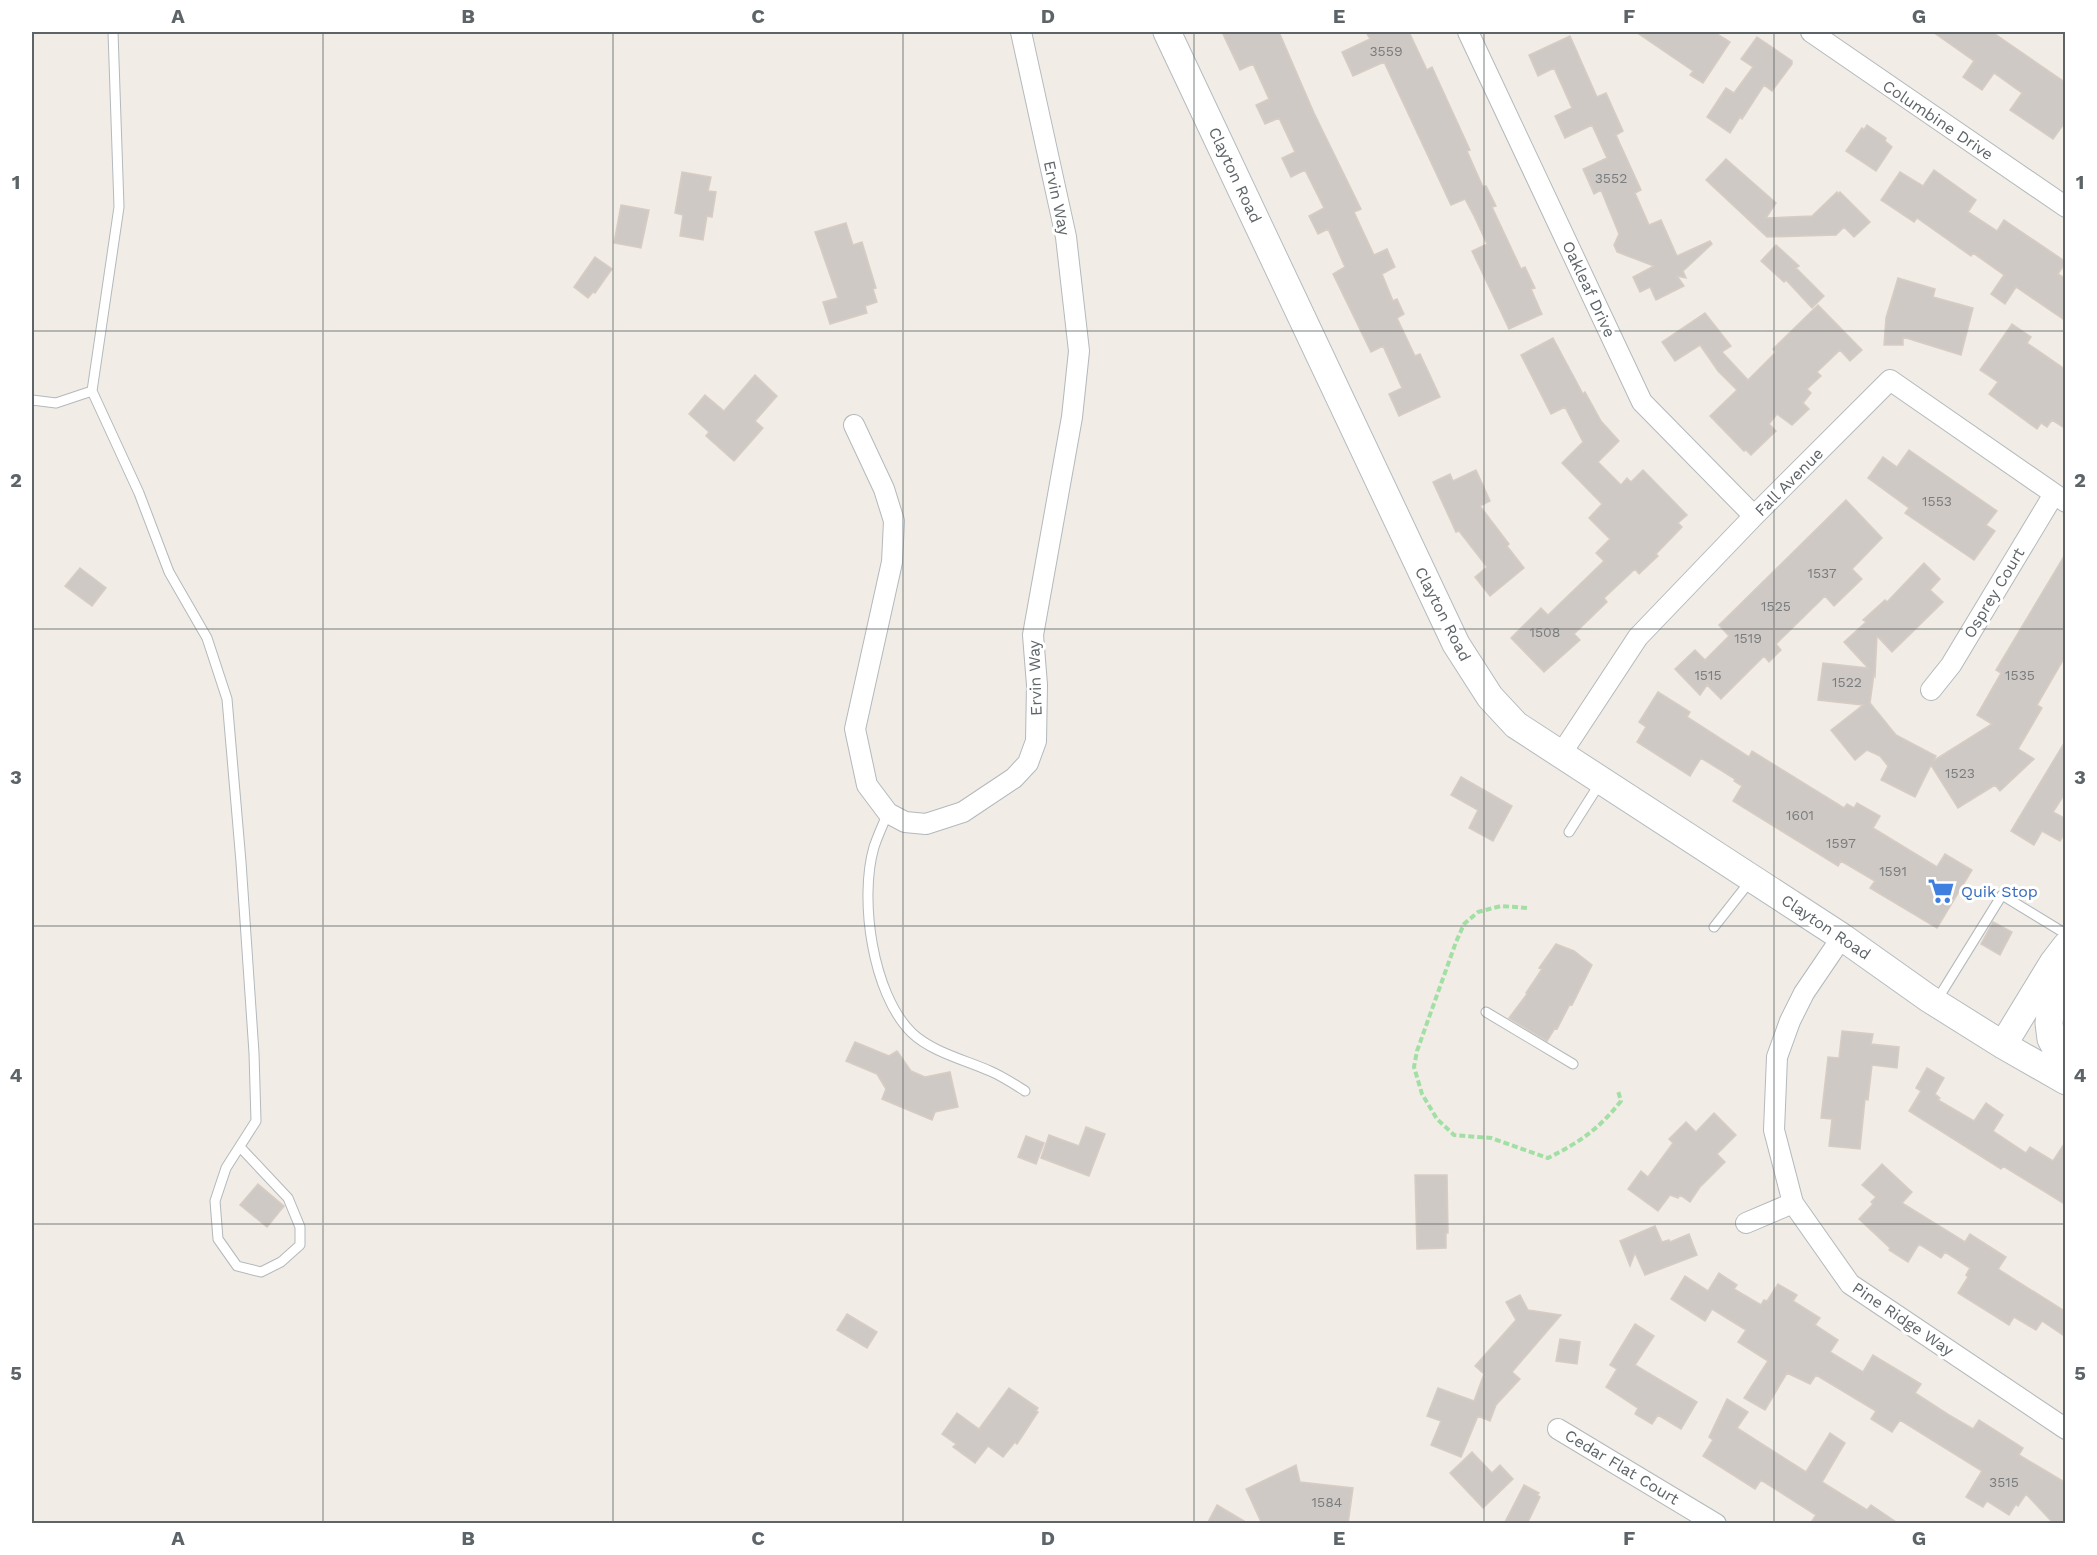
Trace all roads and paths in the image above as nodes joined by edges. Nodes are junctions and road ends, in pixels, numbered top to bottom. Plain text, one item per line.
1 (113, 32) edge
2 (1021, 32) edge
3 (1167, 32) edge
4 (1468, 32) edge
5 (1811, 32) edge
6 (2066, 207) edge
7 (92, 392) junction
8 (32, 400) edge
9 (854, 425) dead end
10 (2060, 498) edge
11 (1754, 516) junction
12 (1931, 690) dead end
13 (1561, 754) junction
14 (1602, 780) junction
15 (888, 813) junction
16 (1569, 832) dead end
17 (1753, 878) junction
18 (1527, 908) dead end
19 (1714, 927) dead end
20 (2066, 934) edge
21 (1842, 936) junction
22 (2059, 954) edge
23 (1935, 1002) junction
24 (1486, 1012) dead end
25 (2003, 1045) junction
26 (1573, 1064) dead end
27 (2066, 1080) edge
28 (1026, 1091) dead end
29 (1618, 1091) dead end
30 (240, 1147) junction
31 (1792, 1203) junction
32 (1746, 1223) dead end
33 (1558, 1429) dead end
34 (2066, 1429) edge
35 (1716, 1524) edge

1 - 7 lane
2 - 15 street, Ervin Way
3 - 13 street, Clayton Road
4 - 11 street, Oakleaf Drive
5 - 6 street, Columbine Drive
7 - 8 lane
7 - 30 lane
9 - 15 street
10 - 11 street, Fall Avenue
10 - 12 street, Osprey Court
11 - 13 street, Fall Avenue
13 - 14 street, Clayton Road
14 - 16 lane
14 - 17 street, Clayton Road
15 - 28 lane
17 - 19 lane
17 - 21 street, Clayton Road
18 - 29 path
20 - 23 lane
21 - 23 street, Clayton Road
21 - 31 street, Pine Ridge Way
22 - 25 street
22 - 27 street
23 - 25 street, Clayton Road
24 - 26 lane
25 - 27 street, Clayton Road
30 - 30 lane
31 - 32 street
31 - 34 street, Pine Ridge Way
33 - 35 street, Cedar Flat Court

